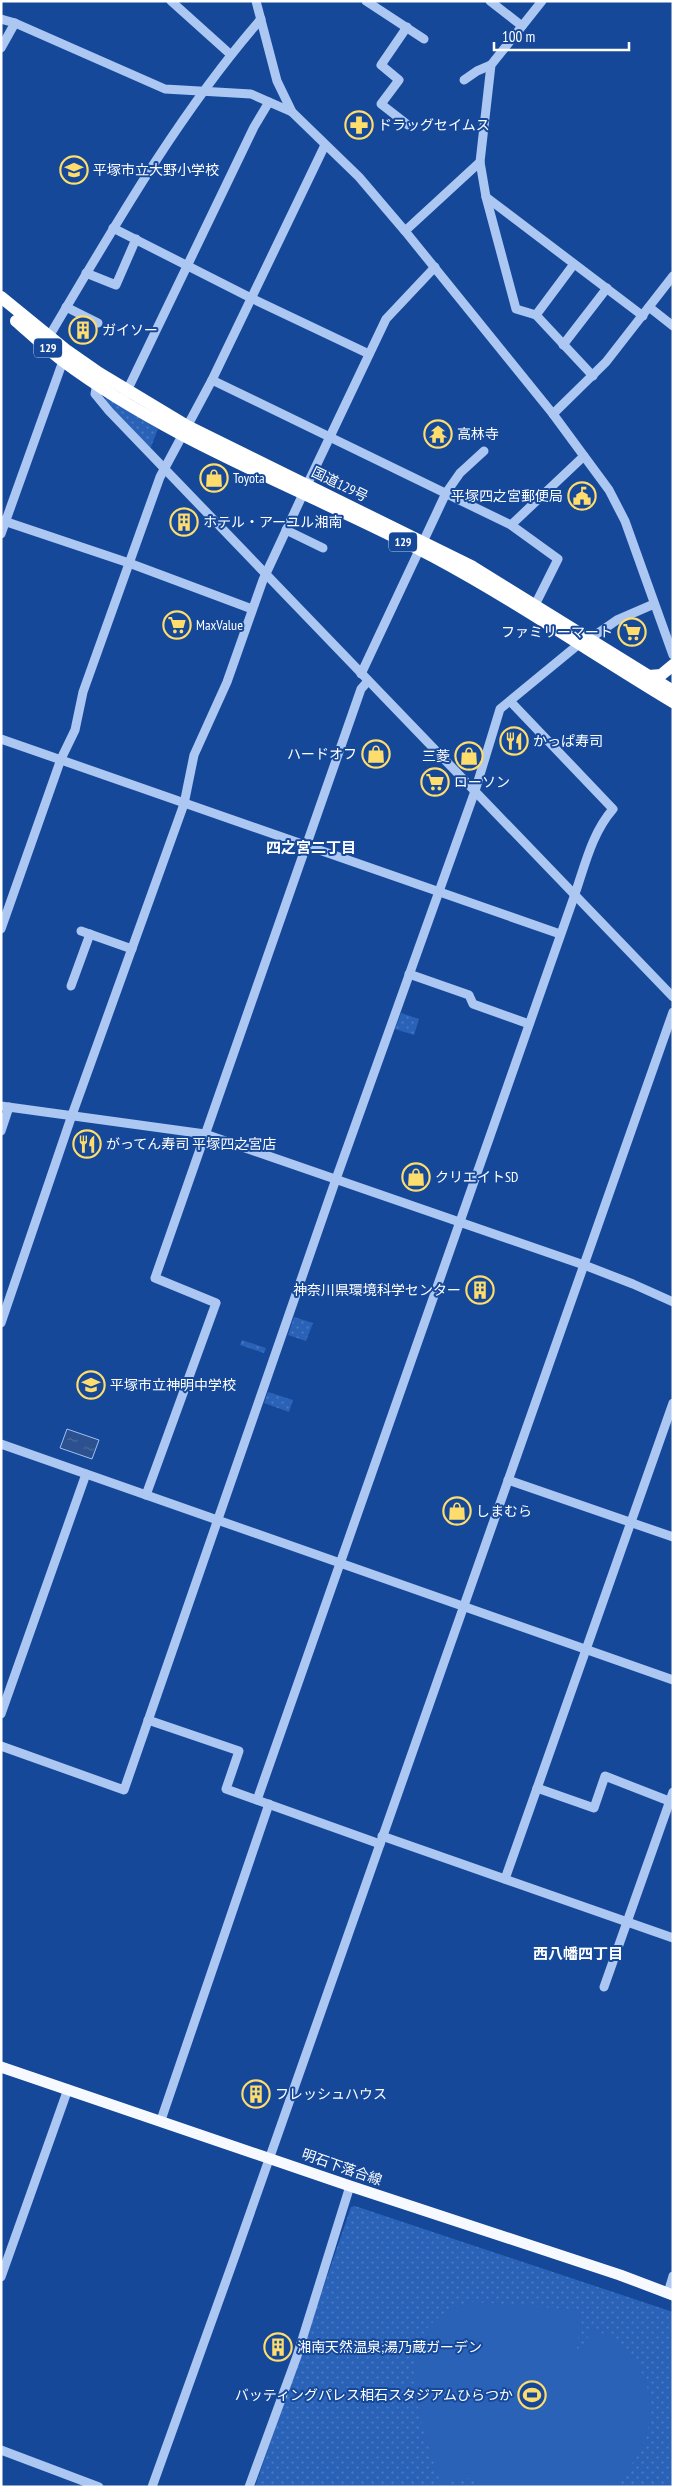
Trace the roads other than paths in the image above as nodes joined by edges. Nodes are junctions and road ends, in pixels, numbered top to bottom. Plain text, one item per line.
1 (171, 1) edge
2 (366, 1) edge
3 (490, 1) edge
4 (542, 1) edge
5 (260, 2) edge
6 (261, 18) junction
7 (1, 19) edge
8 (15, 23) junction
9 (522, 26) junction
10 (407, 27) junction
11 (424, 38) dead end
12 (1, 48) edge
13 (230, 54) junction
14 (491, 65) junction
15 (464, 80) dead end
16 (205, 90) junction
17 (270, 102) junction
18 (292, 112) junction
19 (408, 125) dead end
20 (325, 145) junction
21 (480, 162) junction
22 (486, 197) junction
23 (113, 228) junction
24 (405, 231) junction
25 (136, 240) junction
26 (574, 264) junction
27 (189, 266) junction
28 (435, 267) junction
29 (86, 273) junction
30 (673, 276) edge
31 (607, 288) junction
32 (1, 297) edge
33 (251, 298) junction
34 (66, 307) junction
35 (1, 308) edge
36 (649, 308) junction
37 (536, 315) junction
38 (642, 316) junction
39 (98, 323) dead end
40 (673, 326) edge
41 (46, 341) junction
42 (563, 345) junction
43 (369, 354) junction
44 (63, 361) junction
45 (593, 376) junction
46 (212, 380) junction
47 (97, 383) junction
48 (125, 395) junction
49 (553, 414) junction
50 (185, 430) junction
51 (330, 435) junction
52 (484, 451) dead end
53 (584, 456) junction
54 (165, 467) junction
55 (305, 489) junction
56 (446, 494) junction
57 (4, 521) edge
58 (511, 525) junction
59 (286, 530) junction
60 (1, 534) edge
61 (422, 545) junction
62 (323, 548) dead end
63 (130, 563) junction
64 (265, 574) junction
65 (535, 604) junction
66 (654, 604) junction
67 (252, 610) junction
68 (591, 638) junction
69 (670, 638) edge
70 (579, 644) junction
71 (673, 655) edge
72 (673, 664) edge
73 (649, 676) junction
74 (364, 677) junction
75 (673, 691) edge
76 (510, 701) junction
77 (673, 702) edge
78 (1, 739) edge
79 (61, 759) junction
80 (475, 790) junction
81 (184, 804) junction
82 (306, 846) junction
83 (438, 893) junction
84 (574, 894) junction
85 (1, 929) edge
86 (560, 934) junction
87 (132, 949) junction
88 (409, 974) junction
89 (71, 986) dead end
90 (673, 997) edge
91 (673, 1012) edge
92 (529, 1024) junction
93 (5, 1107) edge
94 (72, 1115) junction
95 (1, 1131) edge
96 (205, 1134) junction
97 (336, 1178) junction
98 (460, 1221) junction
99 (584, 1265) junction
100 (673, 1302) edge
101 (1, 1323) edge
102 (673, 1403) edge
103 (1, 1444) edge
104 (86, 1474) junction
105 (508, 1480) junction
106 (146, 1495) junction
107 (217, 1520) junction
108 (631, 1522) junction
109 (673, 1537) edge
110 (339, 1563) junction
111 (463, 1606) junction
112 (586, 1649) junction
113 (673, 1680) edge
114 (1, 1714) edge
115 (148, 1720) junction
116 (1, 1746) edge
117 (537, 1788) junction
118 (673, 1792) edge
119 (257, 1800) junction
120 (669, 1801) junction
121 (270, 1804) junction
122 (381, 1840) junction
123 (505, 1879) junction
124 (626, 1922) junction
125 (673, 1938) edge
126 (604, 1987) dead end
127 (1, 2067) edge
128 (68, 2089) junction
129 (160, 2120) junction
130 (270, 2158) junction
131 (350, 2186) junction
132 (673, 2276) edge
133 (1, 2277) edge
134 (670, 2294) edge
135 (1, 2450) edge
136 (99, 2487) edge
137 (152, 2487) edge
138 (249, 2487) edge

1 - 13 street
2 - 10 street
3 - 9 street
4 - 9 street
5 - 6 street
6 - 13 street
6 - 18 street
7 - 8 street
8 - 12 street
8 - 16 street
9 - 14 street
10 - 11 street
10 - 19 street
13 - 16 street
14 - 15 street
14 - 21 street
16 - 17 street
16 - 23 street
17 - 18 street
17 - 27 street
18 - 20 street
20 - 24 street
20 - 33 street
21 - 22 street
21 - 24 street
22 - 26 street
22 - 37 street
23 - 25 street
23 - 29 street
24 - 28 street
25 - 27 street
25 - 29 street
26 - 31 street
26 - 37 street
27 - 33 street
27 - 48 street
28 - 43 street
28 - 49 street
29 - 34 street
30 - 36 street
31 - 38 street
31 - 42 street
32 - 41 highway, 国道129号 / 129
33 - 43 street
33 - 46 street
34 - 39 street
34 - 41 street
35 - 41 highway, 国道129号 / 129
36 - 38 street
36 - 40 street
37 - 42 street
38 - 45 street
41 - 44 highway, 国道129号 / 129
41 - 48 highway, 国道129号 / 129
42 - 45 street
43 - 51 street
44 - 47 highway, 国道129号 / 129
44 - 57 street
45 - 49 street
46 - 50 street
46 - 51 street
47 - 48 highway, 国道129号 / 129
47 - 54 street
48 - 50 highway, 国道129号 / 129
49 - 53 street
50 - 54 street
50 - 55 highway, 国道129号 / 129
51 - 55 street
51 - 56 street
52 - 56 street
53 - 58 street
53 - 66 street
54 - 63 street
54 - 64 street
55 - 59 street
55 - 61 highway, 国道129号 / 129
56 - 58 street
56 - 61 street
57 - 60 street
57 - 63 street
58 - 65 street
59 - 62 street
59 - 64 street
61 - 65 highway, 国道129号 / 129
61 - 70 highway, 国道129号 / 129
61 - 74 street
63 - 67 street
63 - 79 street
64 - 67 street
64 - 74 street
65 - 68 highway, 国道129号 / 129
66 - 68 street
66 - 69 street
67 - 81 street
68 - 73 highway, 国道129号 / 129
69 - 71 street
70 - 76 street
70 - 77 highway, 国道129号 / 129
72 - 73 highway
73 - 75 highway, 国道129号 / 129
74 - 80 street
74 - 82 street
76 - 80 street
76 - 84 street
78 - 79 street
79 - 81 street
79 - 85 street
80 - 83 street
80 - 84 street
81 - 82 street
81 - 87 street
82 - 83 street
82 - 96 street
83 - 86 street
83 - 88 street
84 - 86 street
84 - 90 street
86 - 92 street
87 - 89 street
87 - 94 street
88 - 92 street
88 - 97 street
91 - 99 street
92 - 98 street
93 - 94 street
93 - 95 street
94 - 96 street
94 - 101 street
96 - 97 street
96 - 106 street
97 - 98 street
97 - 107 street
98 - 99 street
98 - 110 street
99 - 100 street
99 - 105 street
102 - 108 street
103 - 104 street
104 - 106 street
104 - 114 street
105 - 108 street
105 - 111 street
106 - 107 street
107 - 110 street
107 - 115 street
108 - 109 street
108 - 112 street
110 - 111 street
110 - 119 street
111 - 112 street
111 - 122 street
112 - 113 street
112 - 117 street
115 - 116 street
115 - 119 street
117 - 120 street
117 - 123 street
118 - 120 street
119 - 121 street
120 - 124 street
121 - 122 street
121 - 129 street
122 - 123 street
122 - 130 street
123 - 124 street
124 - 125 street
124 - 126 street
127 - 128 main road, 明石下落合線
128 - 129 main road, 明石下落合線
128 - 133 street
129 - 130 main road, 明石下落合線
130 - 131 main road, 明石下落合線
130 - 137 street
131 - 134 main road, 明石下落合線
131 - 138 street
132 - 134 street
135 - 136 street

